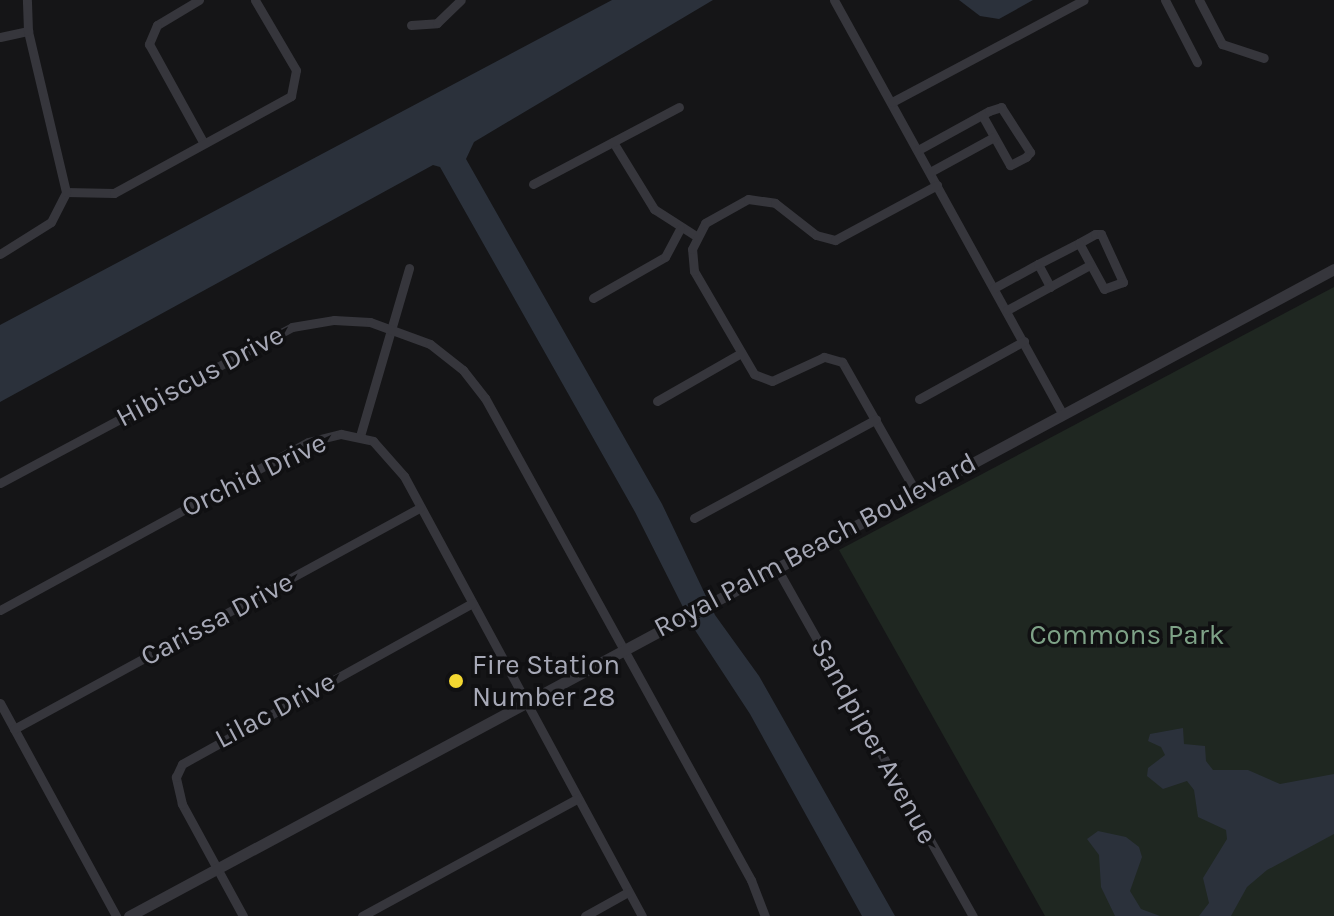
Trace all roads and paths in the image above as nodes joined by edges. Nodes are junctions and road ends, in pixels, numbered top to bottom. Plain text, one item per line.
1 (27, 0) edge
2 (199, 0) edge
3 (255, 0) edge
4 (461, 0) edge
5 (834, 0) edge
6 (1084, 0) edge
7 (1165, 0) edge
8 (1199, 0) edge
9 (411, 25) dead end
10 (28, 31) junction
11 (0, 37) edge
12 (1264, 58) dead end
13 (1197, 62) dead end
14 (892, 102) junction
15 (679, 107) dead end
16 (982, 115) junction
17 (994, 137) junction
18 (203, 142) junction
19 (613, 142) junction
20 (918, 150) junction
21 (930, 172) junction
22 (533, 184) dead end
23 (937, 185) junction
24 (66, 192) junction
25 (680, 229) junction
26 (696, 236) junction
27 (1079, 243) junction
28 (0, 254) edge
29 (1038, 264) junction
30 (1090, 265) junction
31 (409, 268) dead end
32 (1334, 269) edge
33 (1050, 287) junction
34 (994, 288) junction
35 (593, 298) dead end
36 (1007, 310) junction
37 (391, 327) junction
38 (1024, 341) junction
39 (741, 353) junction
40 (919, 399) dead end
41 (657, 401) dead end
42 (1062, 413) junction
43 (876, 419) junction
44 (360, 436) junction
45 (0, 483) edge
46 (916, 492) junction
47 (420, 508) junction
48 (694, 518) dead end
49 (775, 565) junction
50 (472, 603) junction
51 (0, 610) edge
52 (622, 648) junction
53 (524, 701) junction
54 (0, 703) edge
55 (14, 729) junction
56 (577, 799) junction
57 (217, 868) junction
58 (628, 892) junction
59 (116, 916) edge
60 (129, 916) edge
61 (243, 916) edge
62 (362, 916) edge
63 (585, 916) edge
64 (642, 916) edge
65 (765, 916) edge
66 (973, 916) edge

1 - 10 street
2 - 18 street
3 - 18 street
4 - 9 street
5 - 14 street
6 - 14 street
7 - 13 street
8 - 12 street
10 - 11 street
10 - 24 street
14 - 20 street
15 - 19 street
16 - 17 street
16 - 17 street
16 - 20 street
17 - 21 street
18 - 24 street
19 - 22 street
19 - 25 street
20 - 21 street
21 - 23 street
23 - 26 street
23 - 34 street
24 - 28 street
25 - 26 street
25 - 35 street
26 - 39 street
27 - 29 street
27 - 30 street
27 - 30 street
29 - 33 street
29 - 34 street
30 - 33 street
31 - 37 street
32 - 42 street, Royal Palm Beach Boulevard
33 - 36 street
34 - 36 street
36 - 38 street
37 - 44 street
37 - 45 street, Hibiscus Drive
37 - 52 street, Hibiscus Drive
38 - 40 street
38 - 42 street
39 - 41 street
39 - 43 street
42 - 46 street, Royal Palm Beach Boulevard
43 - 46 street
43 - 48 street
44 - 47 street, Orchid Drive
44 - 51 street, Orchid Drive
46 - 49 street, Royal Palm Beach Boulevard
47 - 50 street, Orchid Drive
47 - 55 street, Carissa Drive
49 - 52 street, Royal Palm Beach Boulevard
49 - 66 street, Sandpiper Avenue
50 - 53 street, Orchid Drive
50 - 57 street, Lilac Drive
52 - 53 street, Royal Palm Beach Boulevard
52 - 65 street, Hibiscus Drive
53 - 56 street, Orchid Drive
53 - 57 street, Royal Palm Beach Boulevard
54 - 55 street
55 - 59 street
56 - 58 street, Orchid Drive
56 - 62 street
57 - 60 street, Royal Palm Beach Boulevard
57 - 61 street, Lilac Drive
58 - 63 street
58 - 64 street, Orchid Drive

